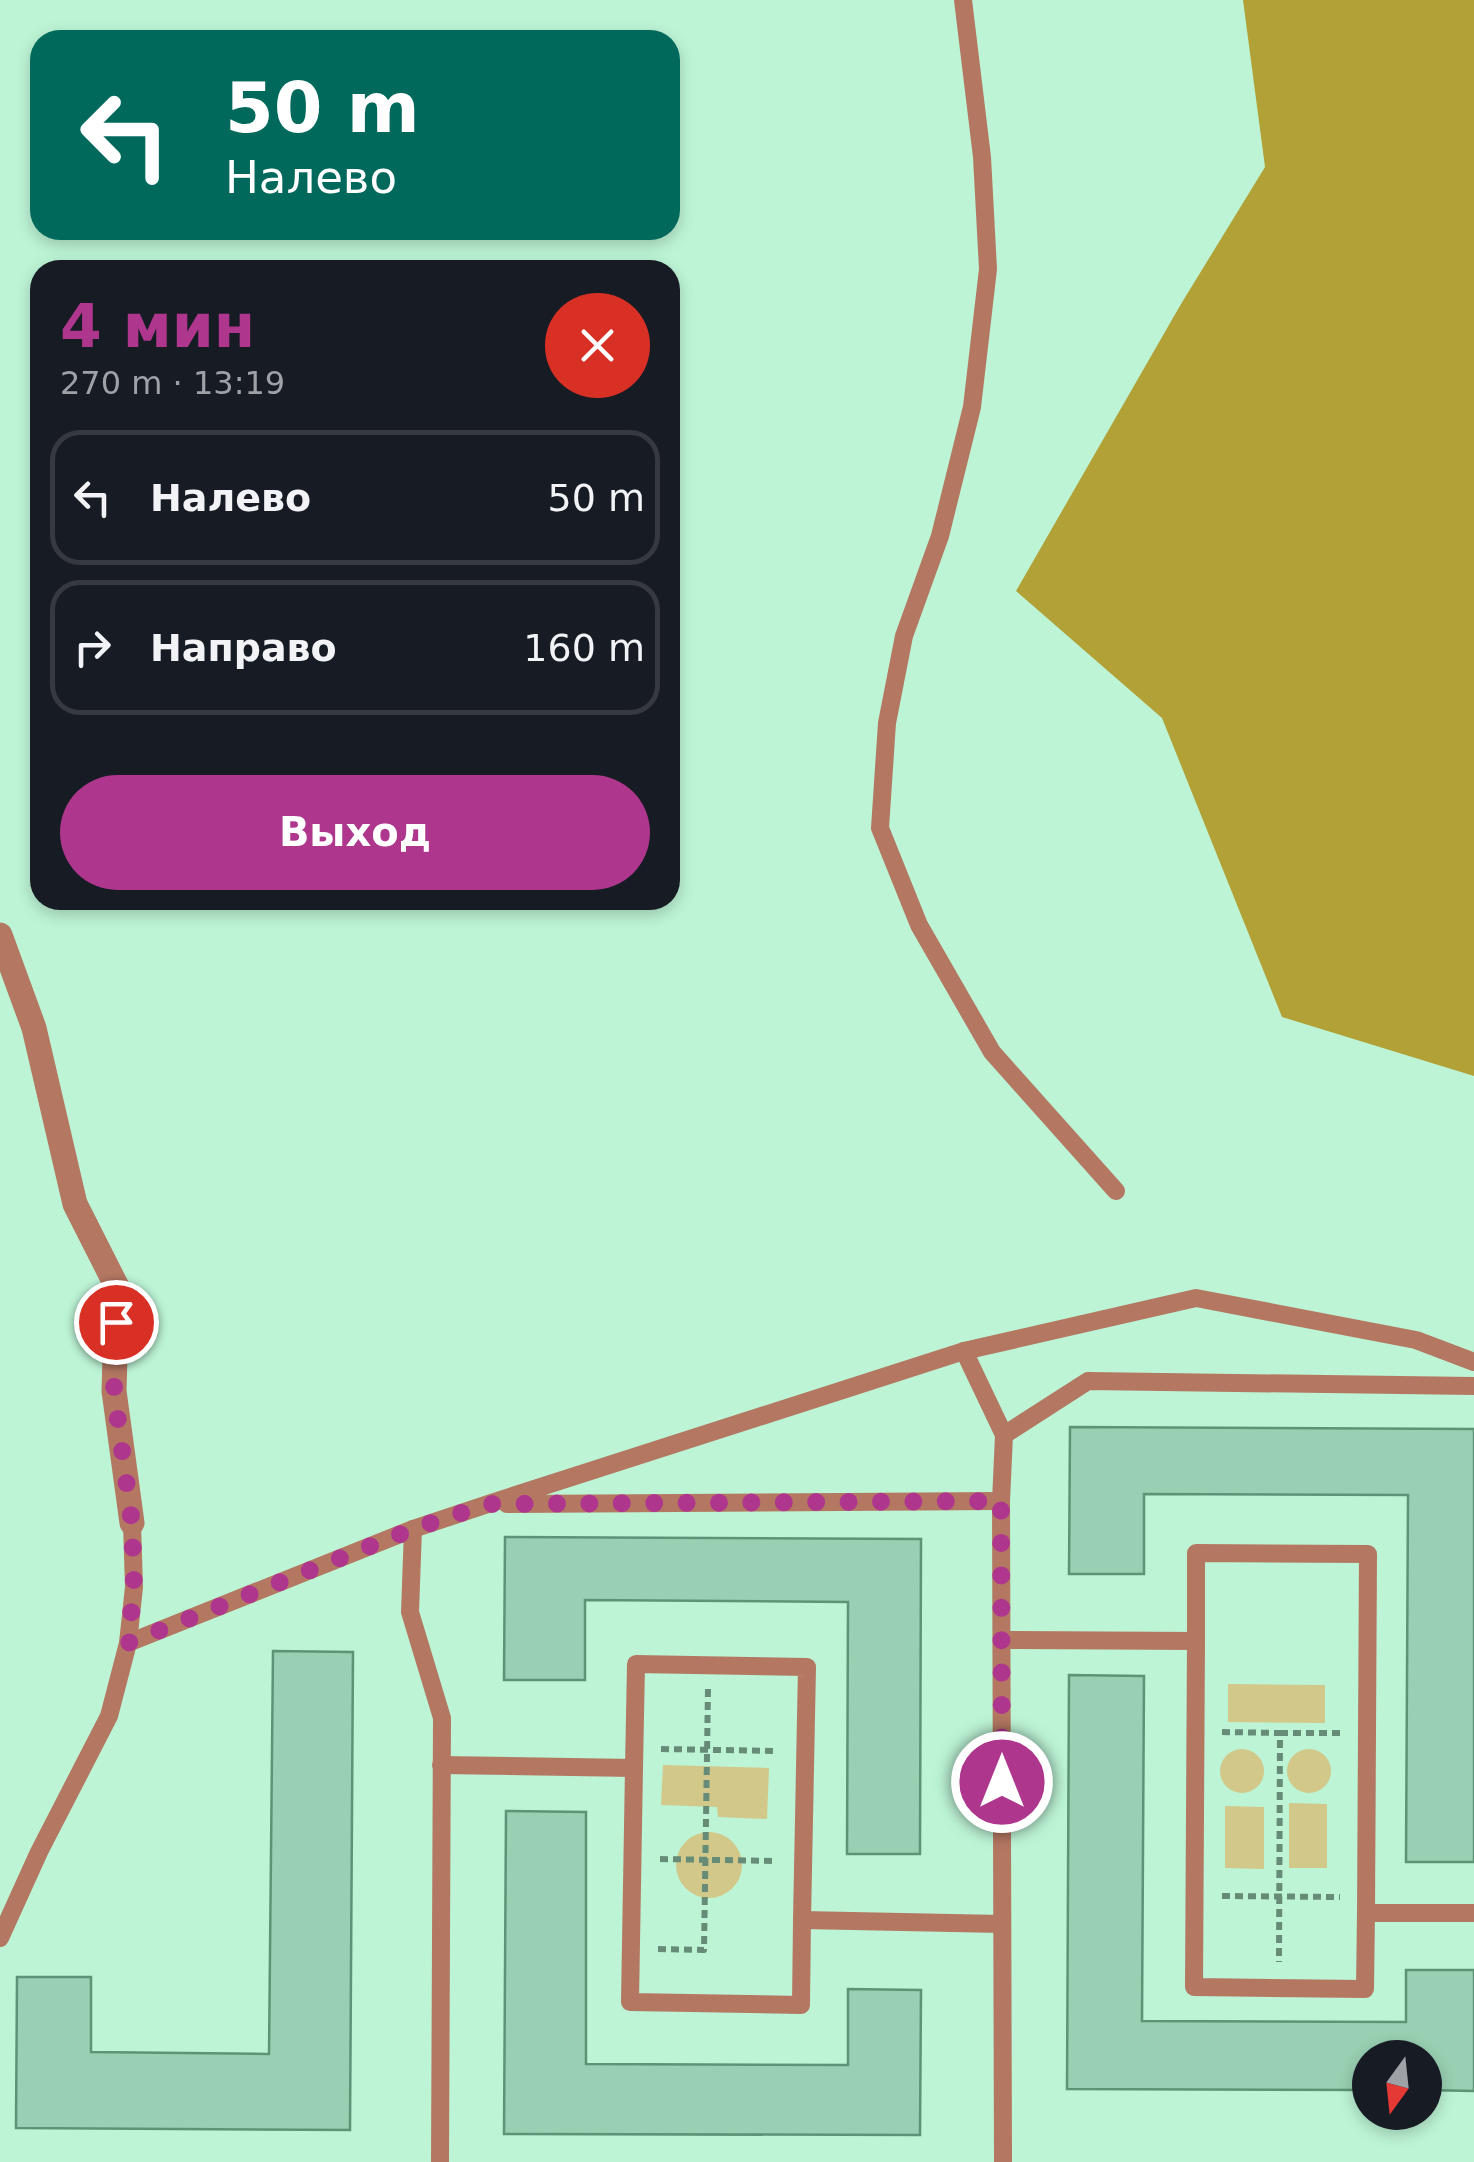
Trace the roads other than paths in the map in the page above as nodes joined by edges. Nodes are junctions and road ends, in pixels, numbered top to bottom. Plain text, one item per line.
1 (963, 0) edge
2 (0, 935) edge
3 (1116, 1192) dead end
4 (964, 1351) junction
5 (1474, 1362) edge
6 (1474, 1386) edge
7 (1004, 1436) junction
8 (1001, 1501) junction
9 (488, 1504) junction
10 (132, 1523) joint
11 (413, 1529) junction
12 (1002, 1640) junction
13 (1196, 1641) junction
14 (128, 1643) junction
15 (441, 1766) junction
16 (634, 1768) junction
17 (1366, 1905) junction
18 (1474, 1914) edge
19 (802, 1920) junction
20 (1002, 1924) junction
21 (0, 1938) edge
22 (440, 2162) edge
23 (1003, 2162) edge

1 - 3 lane
2 - 10 street
4 - 5 lane
4 - 7 lane
4 - 9 lane
6 - 7 lane
7 - 8 lane
8 - 9 lane
8 - 12 lane
9 - 11 lane
10 - 14 lane
11 - 14 lane
11 - 15 lane
12 - 13 lane
12 - 20 lane
13 - 17 lane
13 - 17 lane
14 - 21 lane
15 - 16 lane
15 - 22 lane
16 - 19 lane
16 - 19 lane
17 - 18 lane
19 - 20 lane
20 - 23 lane

